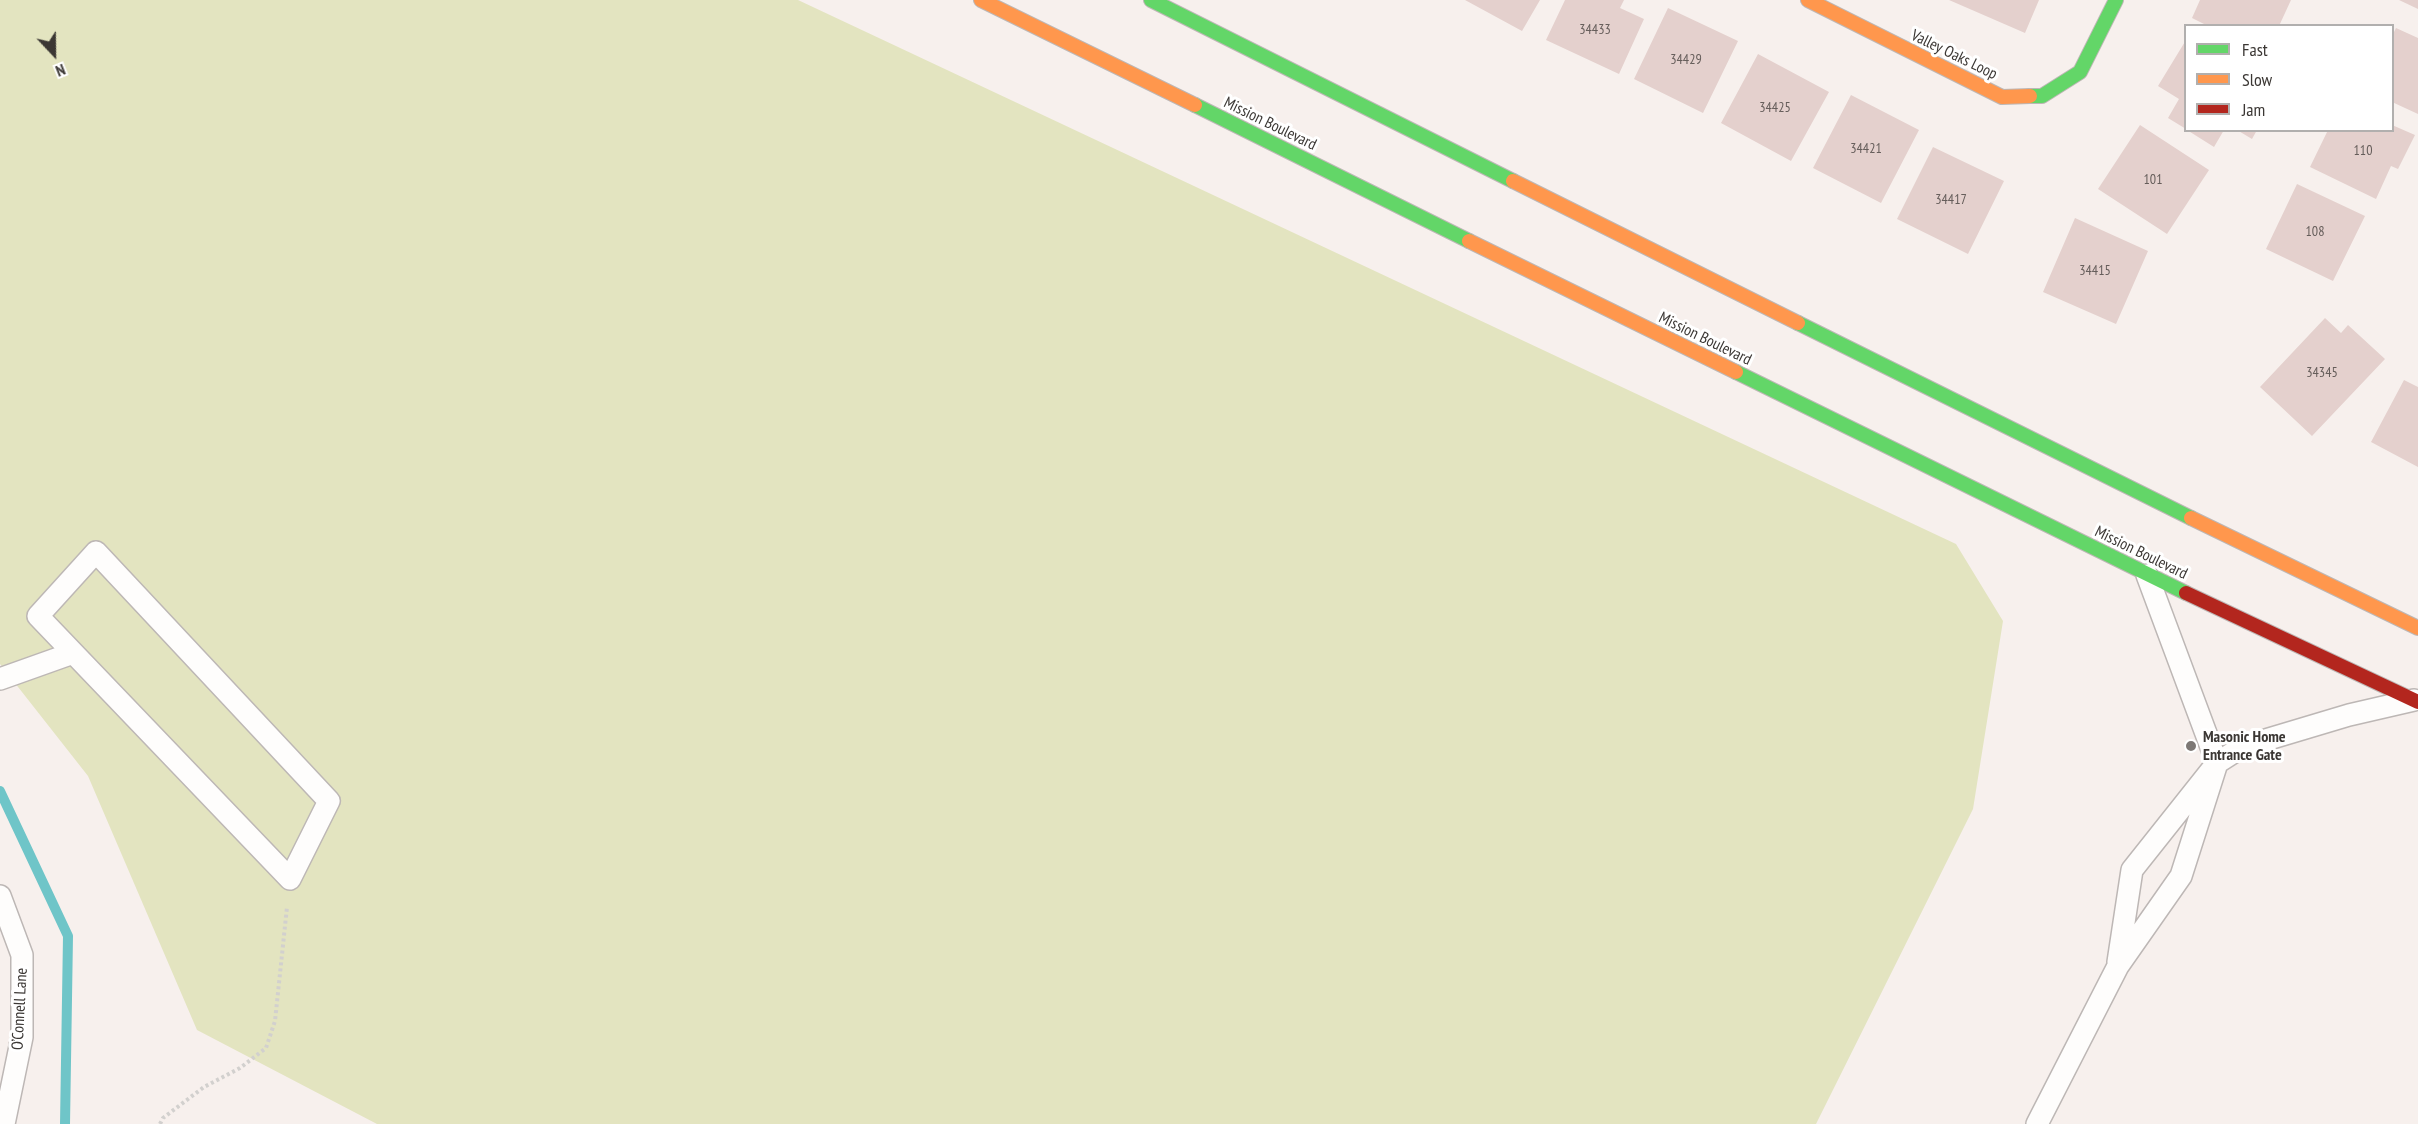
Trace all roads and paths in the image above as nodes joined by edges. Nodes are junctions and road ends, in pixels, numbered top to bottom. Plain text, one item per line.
1 (981, 0) edge
2 (1151, 0) edge
3 (1808, 0) edge
4 (2116, 0) edge
5 (2147, 575) junction
6 (2418, 628) edge
7 (73, 653) junction
8 (0, 679) edge
9 (2417, 700) edge
10 (2217, 763) junction
11 (290, 879) junction
12 (0, 896) edge
13 (2118, 966) junction
14 (3, 1124) edge
15 (160, 1124) edge
16 (2037, 1124) edge

1 - 5 main road, Mission Boulevard
2 - 6 main road
3 - 4 main road, Valley Oaks Loop
5 - 9 main road, Mission Boulevard
5 - 10 lane
7 - 8 lane
7 - 11 lane
7 - 11 lane
9 - 10 lane
10 - 13 lane
10 - 13 lane
11 - 15 path
12 - 14 lane, O’Connell Lane
13 - 16 lane

